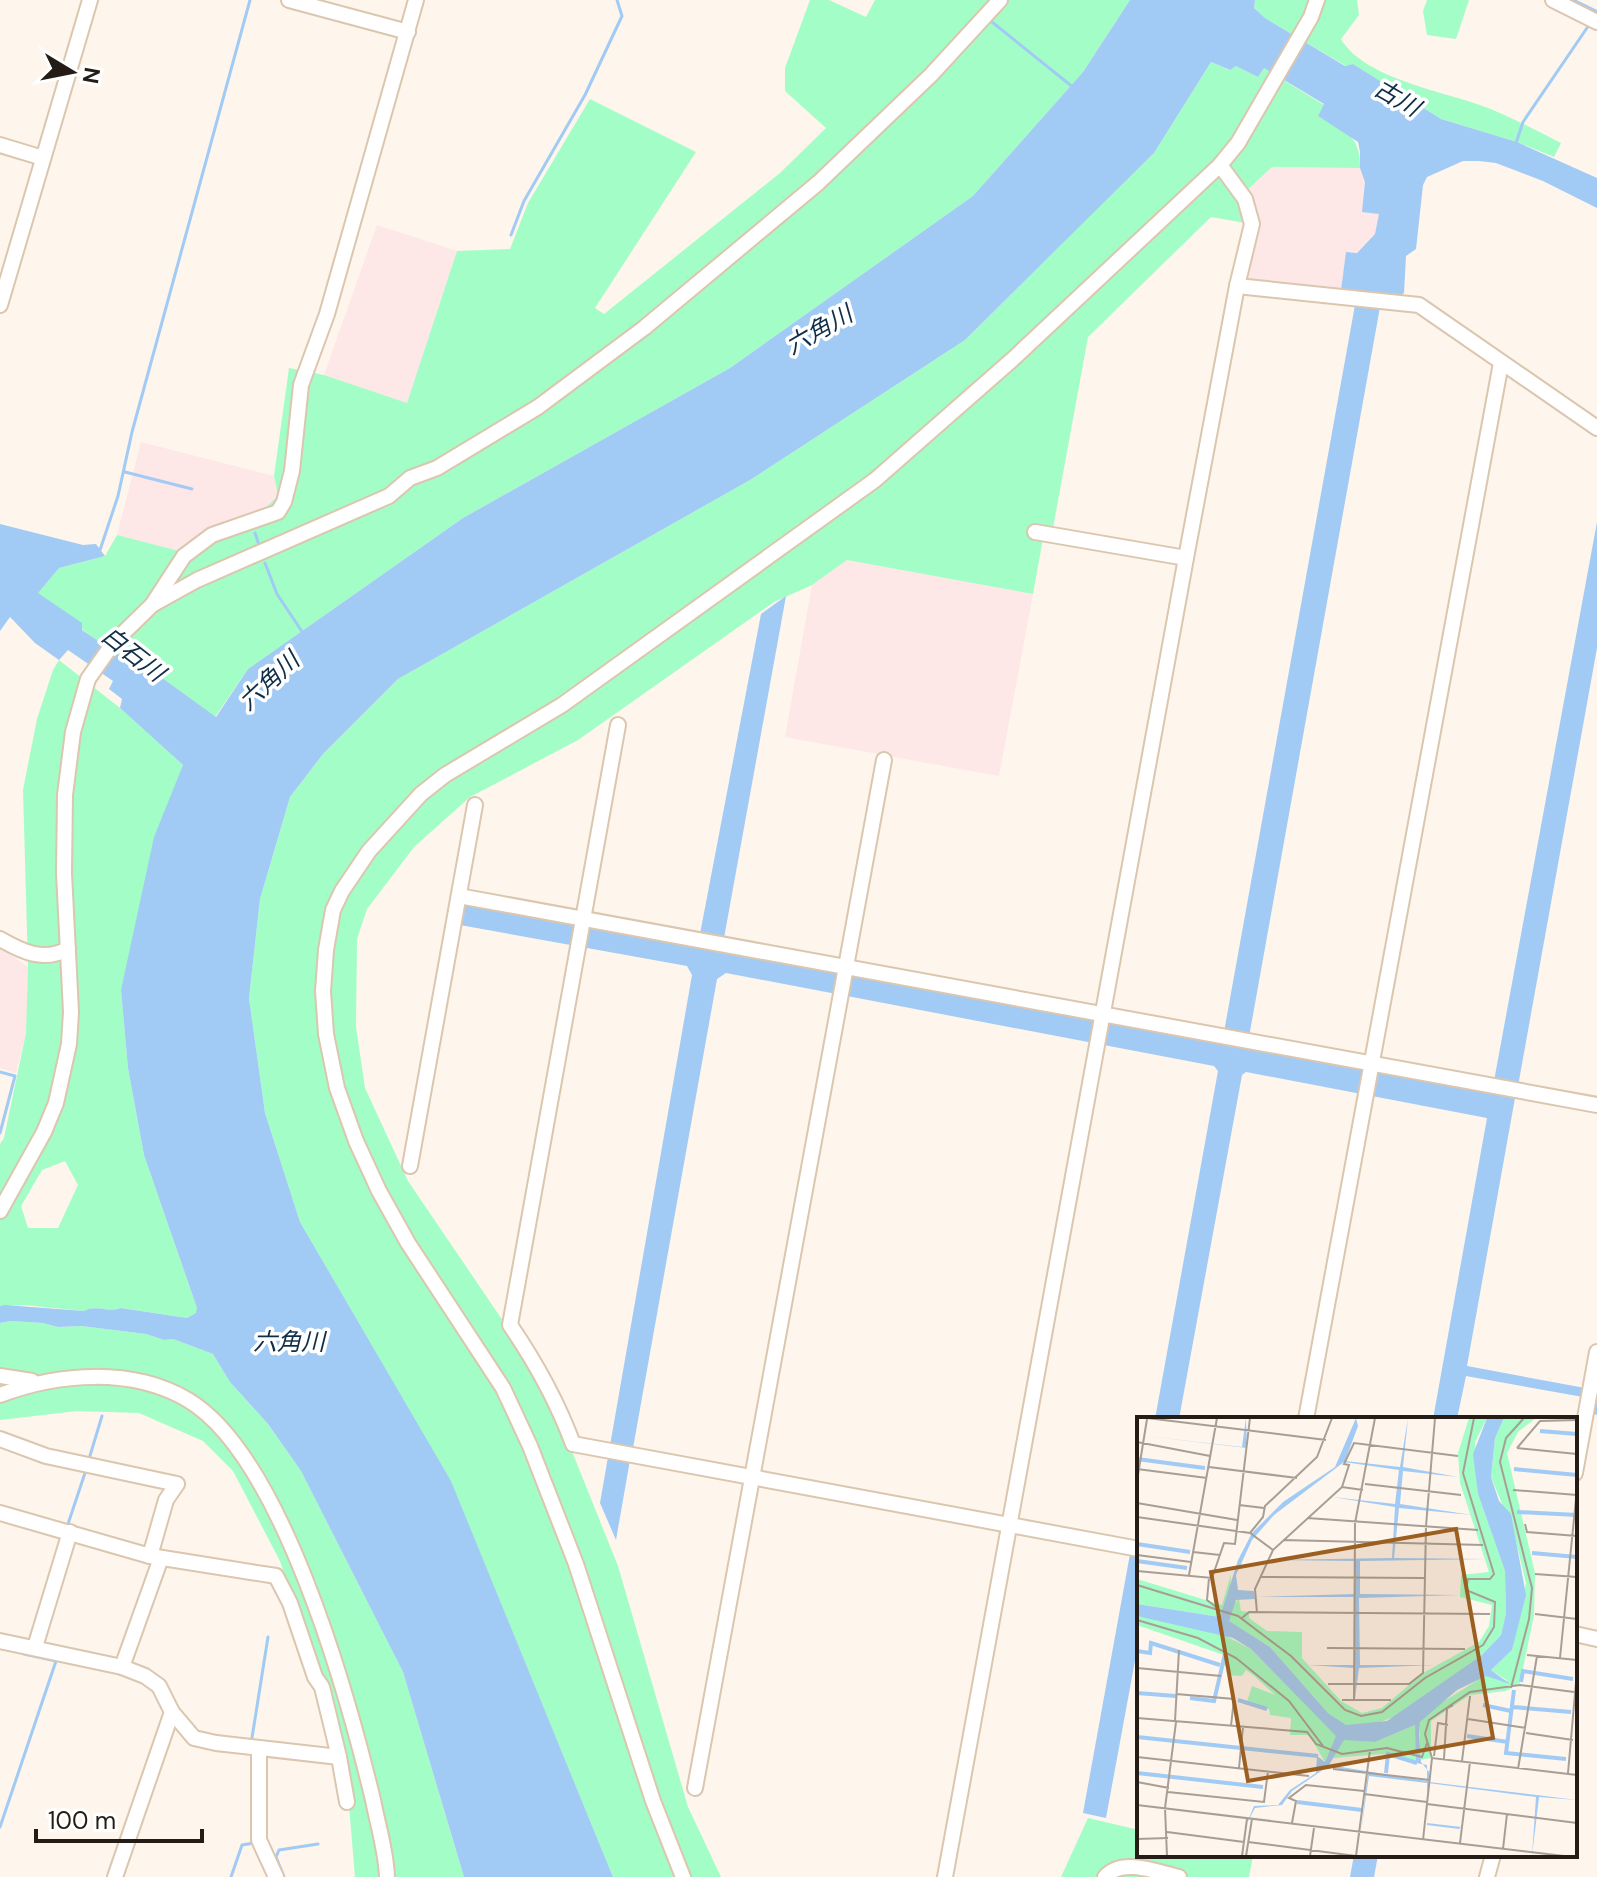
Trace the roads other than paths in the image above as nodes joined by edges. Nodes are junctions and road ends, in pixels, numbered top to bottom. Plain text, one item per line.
1 (90, 0) edge
2 (289, 0) edge
3 (416, 0) edge
4 (1000, 0) edge
5 (1317, 0) edge
6 (1325, 0) edge
7 (1553, 0) edge
8 (1311, 17) junction
9 (1593, 20) edge
10 (408, 32) junction
11 (0, 145) edge
12 (43, 158) junction
13 (1220, 165) junction
14 (1237, 286) junction
15 (0, 305) edge
16 (1501, 363) junction
17 (1597, 428) edge
18 (1035, 532) dead end
19 (1186, 558) junction
20 (152, 605) junction
21 (618, 725) dead end
22 (884, 760) dead end
23 (475, 805) dead end
24 (459, 896) junction
25 (580, 929) junction
26 (0, 939) edge
27 (68, 949) junction
28 (844, 978) junction
29 (1100, 1026) junction
30 (1370, 1077) junction
31 (1597, 1105) edge
32 (410, 1166) dead end
33 (1, 1208) edge
34 (1597, 1352) edge
35 (0, 1376) edge
36 (45, 1382) junction
37 (0, 1395) edge
38 (1306, 1417) edge
39 (0, 1439) edge
40 (1577, 1462) edge
41 (752, 1476) junction
42 (0, 1513) edge
43 (1011, 1525) junction
44 (67, 1531) junction
45 (1137, 1549) edge
46 (156, 1557) junction
47 (1577, 1634) edge
48 (1597, 1639) edge
49 (0, 1641) edge
50 (30, 1646) junction
51 (122, 1667) junction
52 (171, 1716) junction
53 (252, 1747) junction
54 (339, 1757) junction
55 (695, 1788) dead end
56 (347, 1802) dead end
57 (1492, 1857) edge
58 (272, 1867) edge
59 (115, 1877) edge
60 (387, 1877) edge
61 (683, 1877) edge
62 (945, 1877) edge
63 (1105, 1877) edge
64 (1179, 1877) edge
65 (1487, 1877) edge

1 - 12 street
2 - 10 street
3 - 10 street
4 - 20 street
5 - 8 street
6 - 8 street
7 - 9 street
8 - 13 street
10 - 20 street
11 - 12 street
12 - 15 street
13 - 14 street
13 - 61 street
14 - 16 street
14 - 19 street
16 - 17 street
16 - 30 street
18 - 19 street
19 - 29 street
20 - 27 street
21 - 25 street
22 - 28 street
23 - 24 street
24 - 25 street
24 - 32 street
25 - 28 street
25 - 41 street
26 - 27 street
27 - 33 street
28 - 29 street
28 - 41 street
29 - 30 street
29 - 43 street
30 - 31 street
30 - 38 street
34 - 40 street
35 - 36 street
36 - 37 street
36 - 60 street
39 - 46 street
41 - 43 street
41 - 55 street
42 - 44 street
43 - 45 street
43 - 62 street
44 - 46 street
44 - 50 street
46 - 51 street
46 - 54 street
47 - 48 street
49 - 50 street
50 - 51 street
51 - 52 street
52 - 53 street
52 - 59 street
53 - 54 street
53 - 58 street
54 - 56 street
57 - 65 street
63 - 64 street

